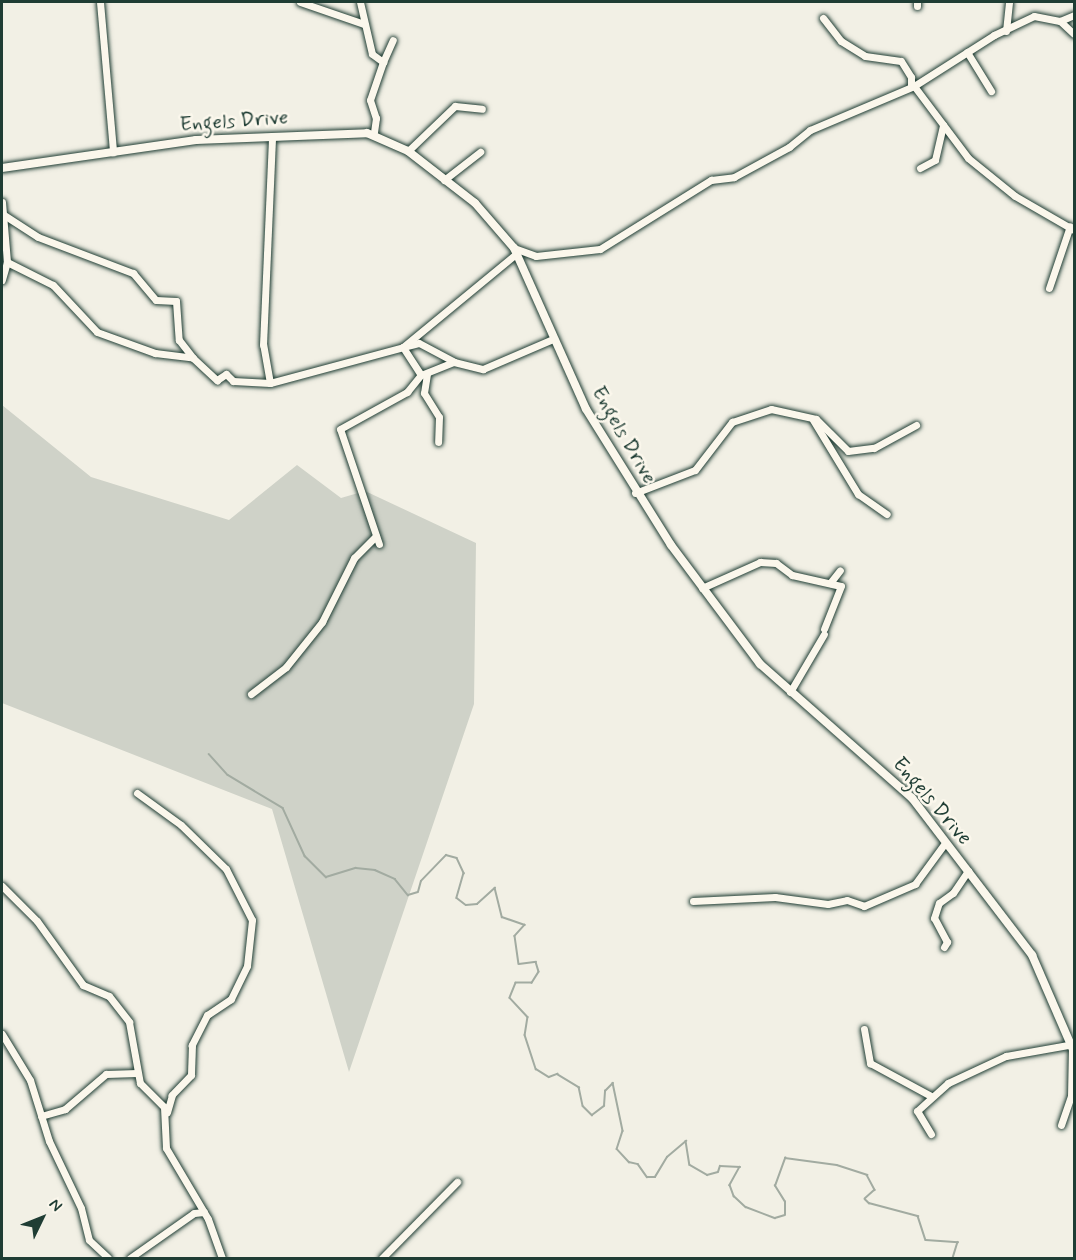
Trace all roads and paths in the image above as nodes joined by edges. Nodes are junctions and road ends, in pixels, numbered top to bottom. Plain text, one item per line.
1 (100, 2) edge
2 (300, 2) edge
3 (360, 2) edge
4 (1009, 2) edge
5 (1074, 15) edge
6 (823, 18) dead end
7 (1060, 21) junction
8 (364, 24) junction
9 (1006, 31) junction
10 (1074, 34) edge
11 (393, 40) dead end
12 (967, 52) junction
13 (383, 62) junction
14 (912, 86) junction
15 (991, 90) dead end
16 (482, 109) dead end
17 (943, 125) junction
18 (374, 133) junction
19 (272, 136) junction
20 (408, 151) junction
21 (113, 152) junction
22 (480, 152) dead end
23 (2, 168) edge
24 (920, 168) dead end
25 (444, 180) junction
26 (2, 202) edge
27 (4, 215) junction
28 (1072, 228) edge
29 (515, 251) junction
30 (7, 261) junction
31 (2, 280) edge
32 (1048, 288) dead end
33 (554, 339) junction
34 (403, 347) junction
35 (193, 358) junction
36 (454, 362) junction
37 (424, 374) junction
38 (270, 383) junction
39 (812, 418) junction
40 (916, 425) dead end
41 (438, 442) dead end
42 (635, 493) junction
43 (887, 514) dead end
44 (376, 536) junction
45 (379, 544) dead end
46 (840, 570) dead end
47 (830, 584) junction
48 (702, 588) junction
49 (790, 692) junction
50 (251, 694) dead end
51 (137, 793) dead end
52 (945, 843) junction
53 (968, 871) junction
54 (2, 886) edge
55 (693, 901) dead end
56 (944, 947) dead end
57 (864, 1029) dead end
58 (2, 1034) edge
59 (1072, 1048) edge
60 (137, 1073) junction
61 (930, 1096) junction
62 (41, 1116) junction
63 (165, 1117) junction
64 (1061, 1125) dead end
65 (931, 1134) dead end
66 (457, 1182) dead end
67 (204, 1212) junction
68 (108, 1258) edge
69 (130, 1258) edge
70 (222, 1258) edge
71 (382, 1258) edge

1 - 21 street
2 - 8 street
3 - 8 street
4 - 9 street
5 - 7 street
6 - 14 street
7 - 9 street
7 - 10 street
8 - 13 street
9 - 12 street
11 - 13 street
12 - 14 street
12 - 15 street
13 - 18 street
14 - 17 street
14 - 29 street
16 - 20 street
17 - 24 street
17 - 28 street
18 - 19 street, Engels Drive
18 - 20 street, Engels Drive
19 - 21 street, Engels Drive
19 - 38 street
20 - 25 street, Engels Drive
21 - 23 street, Engels Drive
22 - 25 street
25 - 29 street, Engels Drive
26 - 27 street
27 - 30 street
27 - 35 street
28 - 32 street
29 - 33 street, Engels Drive
29 - 34 street
30 - 31 street
30 - 35 street
33 - 36 street
33 - 42 street, Engels Drive
34 - 36 street
34 - 37 street
34 - 38 street
35 - 38 street
36 - 37 street
37 - 41 street
37 - 44 street
39 - 40 street
39 - 42 street
39 - 43 street
42 - 48 street, Engels Drive
44 - 45 street
44 - 50 street
46 - 47 street
47 - 48 street
47 - 49 street
48 - 49 street, Engels Drive
49 - 52 street, Engels Drive
51 - 63 street
52 - 53 street, Engels Drive
52 - 55 street
53 - 56 street
53 - 59 street, Engels Drive
54 - 60 street
57 - 61 street
58 - 62 street
59 - 61 street
59 - 64 street
60 - 62 street
60 - 63 street
61 - 65 street
62 - 68 street
63 - 67 street
66 - 71 street
67 - 69 street
67 - 70 street

